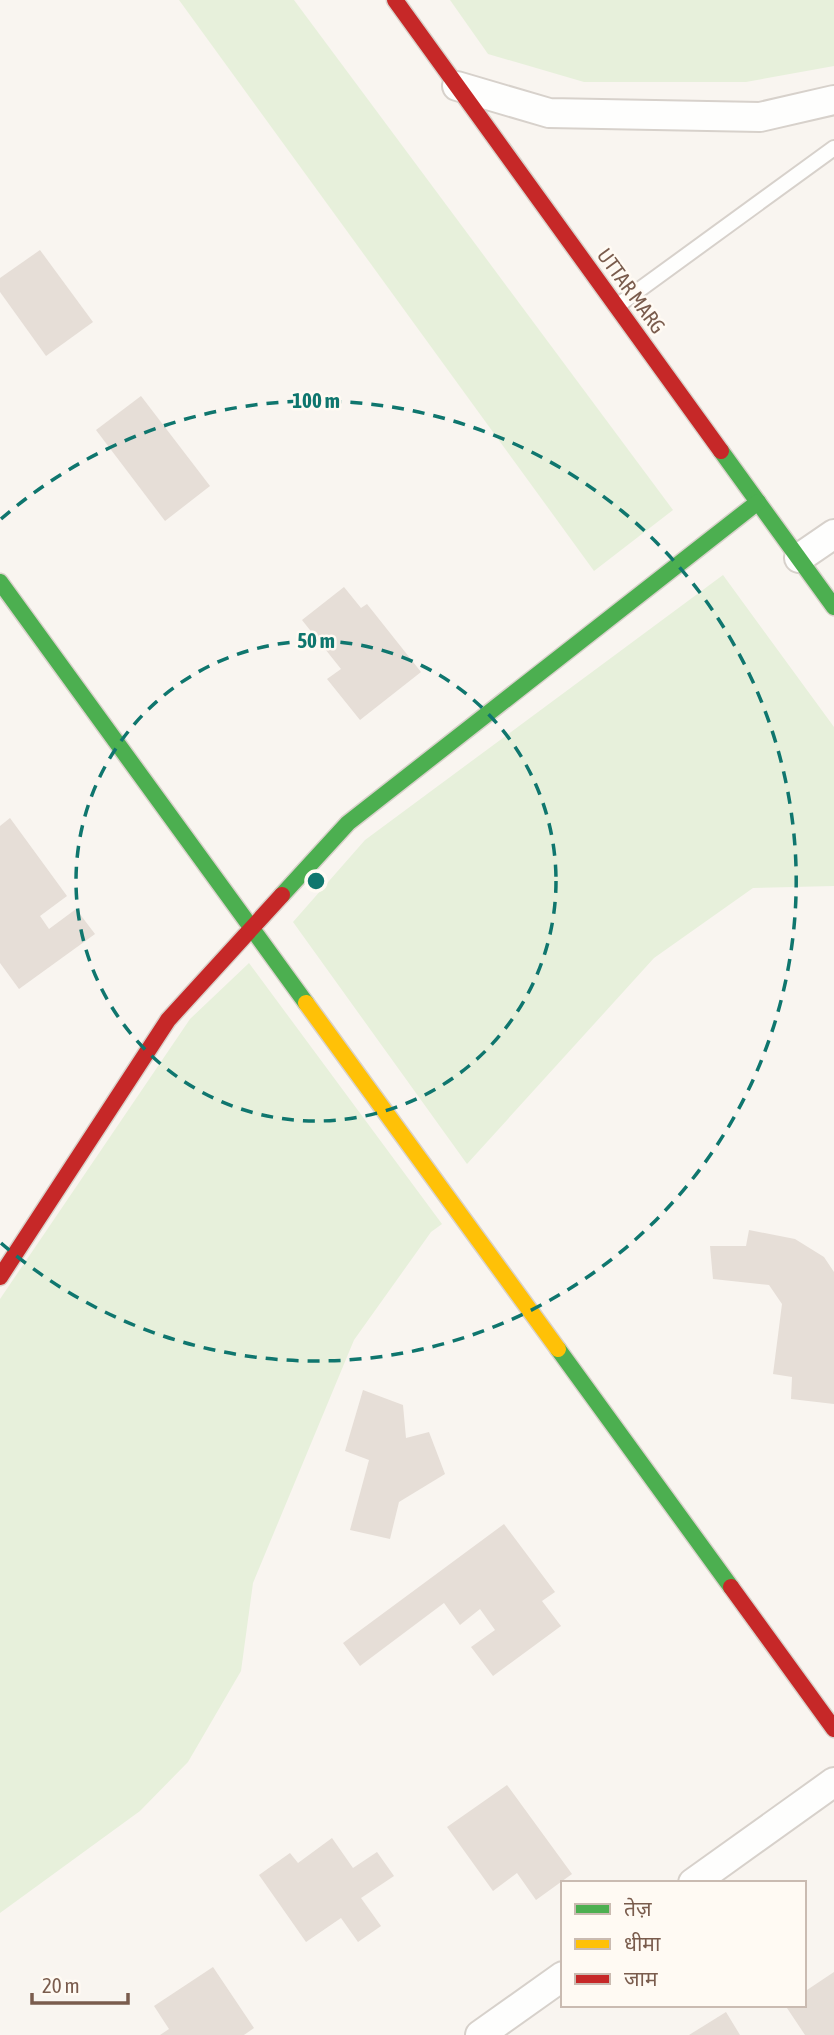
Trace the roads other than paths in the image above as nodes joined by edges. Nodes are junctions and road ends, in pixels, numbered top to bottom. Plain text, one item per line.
1 (395, 0) edge
2 (457, 86) junction
3 (834, 100) edge
4 (834, 148) edge
5 (616, 306) junction
6 (758, 502) junction
7 (834, 534) edge
8 (799, 558) junction
9 (0, 582) edge
10 (834, 607) edge
11 (251, 928) junction
12 (0, 1277) edge
13 (834, 1729) edge
14 (834, 1782) edge
15 (696, 1881) edge
16 (561, 1977) edge
17 (480, 2035) edge

1 - 2 street, UTTAR MARG
2 - 3 street
2 - 5 street, UTTAR MARG
4 - 5 lane
5 - 6 street, UTTAR MARG
6 - 8 street, UTTAR MARG
6 - 11 street
7 - 8 street
8 - 10 street, UTTAR MARG
9 - 11 street
11 - 12 street
11 - 13 street
14 - 15 street
16 - 17 street

